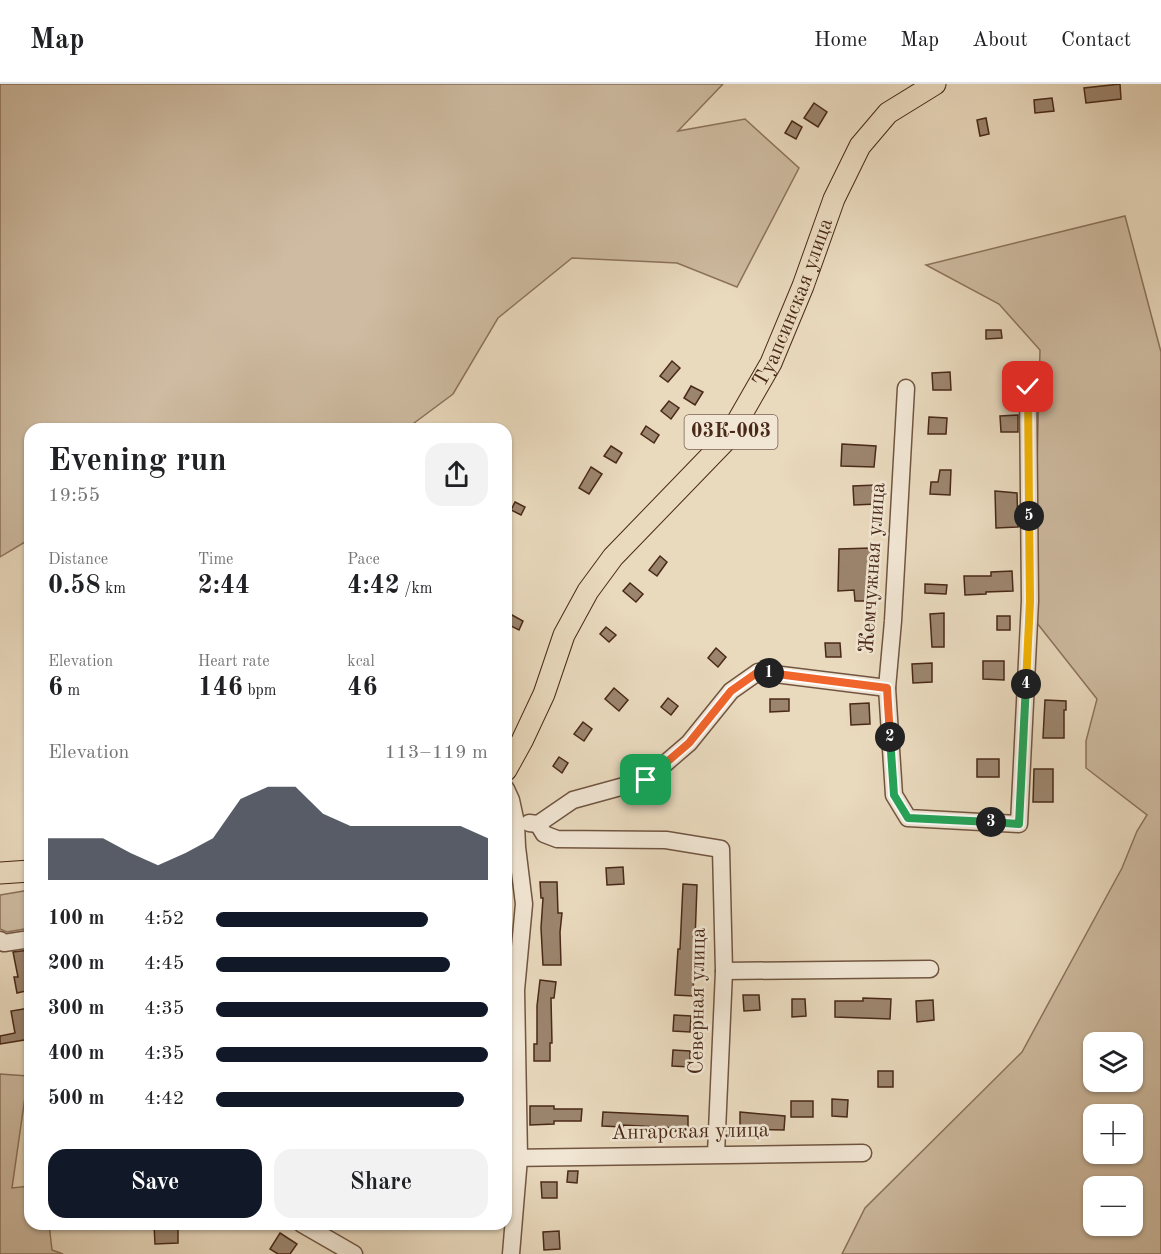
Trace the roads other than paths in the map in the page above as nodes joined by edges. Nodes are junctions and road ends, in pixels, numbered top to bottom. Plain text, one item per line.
1 (935, 84) edge
2 (1028, 387) dead end
3 (906, 388) dead end
4 (887, 688) junction
5 (512, 760) edge
6 (512, 805) edge
7 (516, 823) junction
8 (538, 824) junction
9 (24, 871) edge
10 (0, 873) edge
11 (0, 940) edge
12 (24, 940) edge
13 (930, 969) dead end
14 (724, 971) junction
15 (863, 1153) dead end
16 (716, 1154) junction
17 (512, 1158) edge
18 (312, 1230) edge
19 (511, 1230) edge
20 (354, 1254) edge
21 (511, 1254) edge

1 - 5 main road, Туапсинская улица / 03К-003
2 - 4 street, Жемчужная улица
3 - 4 street, Жемчужная улица
4 - 8 street
6 - 7 street
7 - 8 street
7 - 17 street
8 - 14 street, Северная улица
9 - 10 main road
11 - 12 street
13 - 14 street
14 - 16 street, Северная улица
15 - 16 street, Ангарская улица
16 - 17 street, Ангарская улица
18 - 20 street
19 - 21 street

